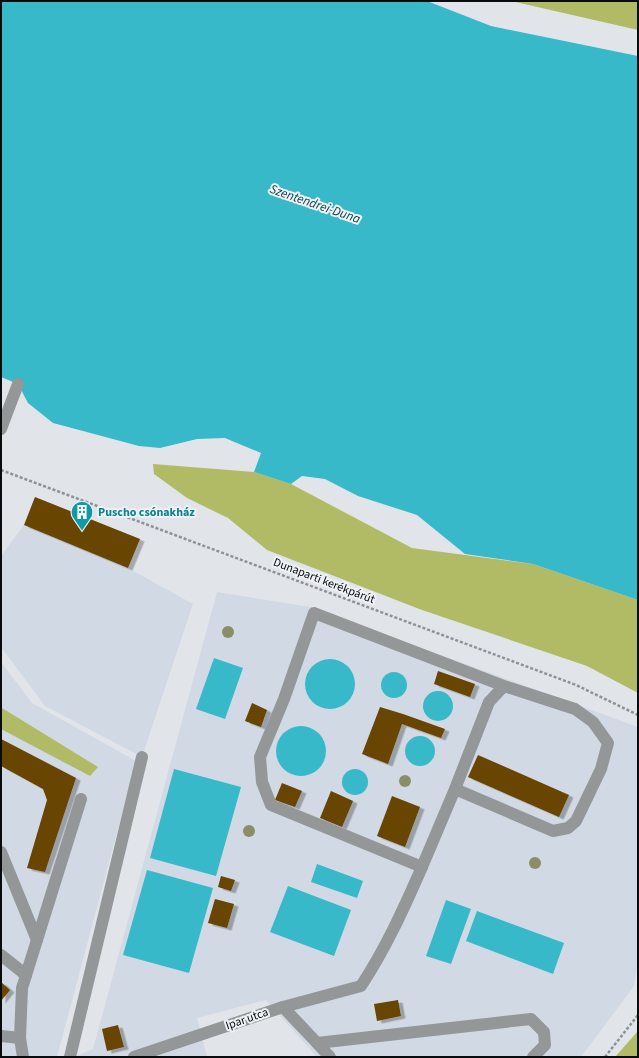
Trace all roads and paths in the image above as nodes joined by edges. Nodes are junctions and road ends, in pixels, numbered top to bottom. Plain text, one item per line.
1 (18, 384) dead end
2 (1, 429) edge
3 (1, 470) edge
4 (504, 686) junction
5 (638, 715) edge
6 (142, 757) dead end
7 (455, 789) junction
8 (81, 799) dead end
9 (1, 852) edge
10 (422, 867) junction
11 (37, 940) junction
12 (1, 955) edge
13 (26, 975) junction
14 (283, 1006) junction
15 (638, 1015) edge
16 (427, 1030) junction
17 (1, 1036) edge
18 (20, 1038) junction
19 (415, 1042) dead end
20 (317, 1043) junction
21 (23, 1057) edge
22 (70, 1057) edge
23 (134, 1057) edge
24 (330, 1057) edge
25 (533, 1057) edge
26 (605, 1057) edge

1 - 2 lane
3 - 5 path, Dunaparti kerékpárút
4 - 7 lane
4 - 7 lane
4 - 10 lane
6 - 22 lane
7 - 10 lane
8 - 11 lane
9 - 11 lane
10 - 14 lane, Ipar utca
11 - 13 lane
12 - 13 lane
13 - 18 lane
14 - 20 lane
14 - 23 lane, Ipar utca
15 - 26 path
16 - 19 lane
16 - 20 lane
16 - 25 lane
17 - 18 lane
18 - 21 lane
20 - 24 lane

